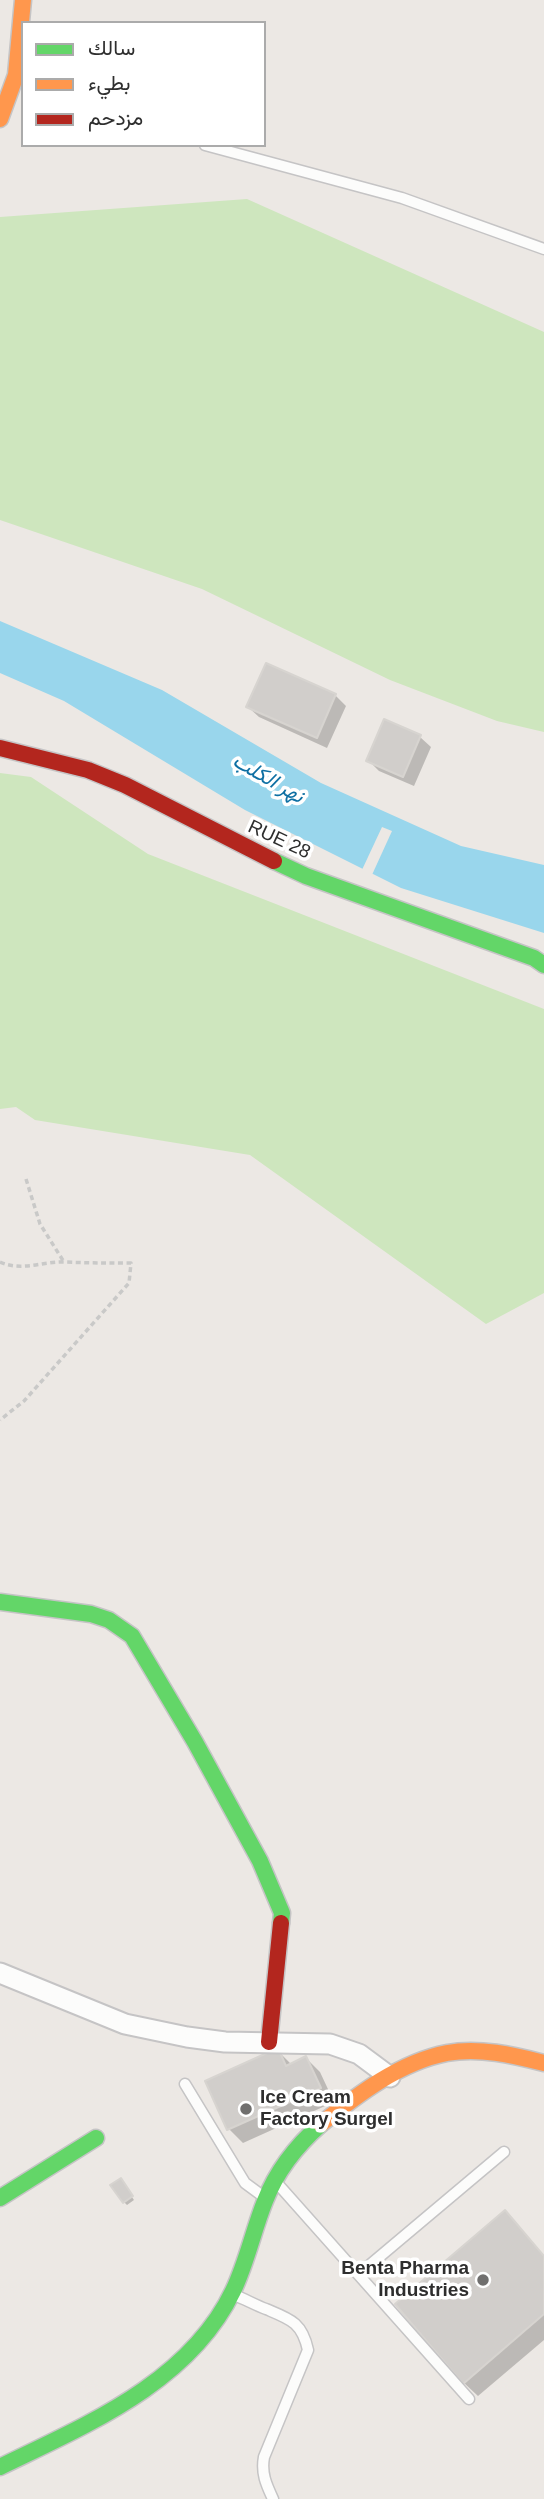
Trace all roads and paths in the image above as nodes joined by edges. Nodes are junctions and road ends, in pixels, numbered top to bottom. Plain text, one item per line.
1 (23, 0) edge
2 (21, 21) edge
3 (21, 21) edge
4 (0, 61) edge
5 (4, 121) edge
6 (212, 147) edge
7 (544, 249) edge
8 (0, 748) edge
9 (544, 965) edge
10 (26, 1179) dead end
11 (0, 1262) edge
12 (64, 1262) junction
13 (0, 1420) edge
14 (0, 1602) edge
15 (0, 1973) edge
16 (270, 2042) junction
17 (544, 2063) edge
18 (390, 2077) junction
19 (184, 2084) dead end
20 (96, 2138) dead end
21 (504, 2152) dead end
22 (275, 2182) junction
23 (0, 2199) edge
24 (266, 2199) junction
25 (359, 2274) junction
26 (232, 2294) junction
27 (469, 2399) dead end
28 (0, 2467) edge
29 (273, 2499) edge

1 - 3 main road
1 - 4 main road
2 - 5 main road
6 - 7 lane
8 - 9 main road, RUE 28
10 - 12 path
11 - 12 path
12 - 13 path
14 - 16 main road
15 - 16 street
16 - 18 street
17 - 18 main road
18 - 22 main road
19 - 24 lane
20 - 23 main road
21 - 25 lane
22 - 24 main road
22 - 25 lane
24 - 26 main road
25 - 27 lane
26 - 28 main road
26 - 29 lane

